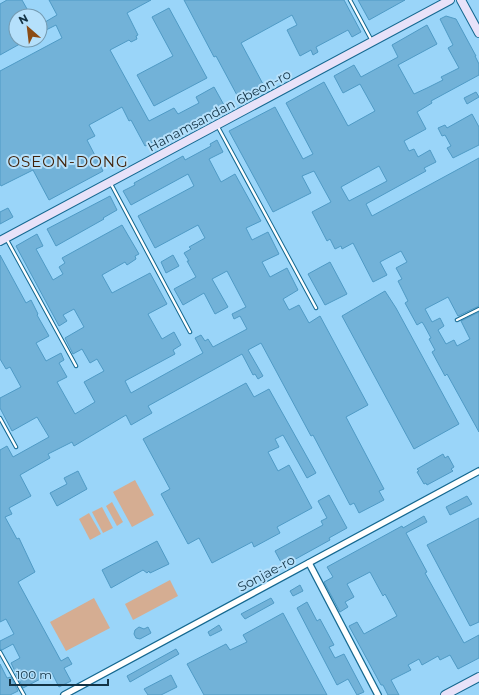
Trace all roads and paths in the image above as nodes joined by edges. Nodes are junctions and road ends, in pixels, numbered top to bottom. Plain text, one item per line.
1 (350, 0) edge
2 (450, 0) edge
3 (461, 0) edge
4 (479, 33) edge
5 (372, 42) junction
6 (217, 125) junction
7 (110, 182) junction
8 (3, 239) edge
9 (316, 308) dead end
10 (479, 309) edge
11 (458, 320) dead end
12 (190, 332) dead end
13 (76, 366) dead end
14 (0, 418) edge
15 (16, 447) dead end
16 (479, 471) edge
17 (309, 563) junction
18 (0, 652) edge
19 (479, 676) edge
20 (24, 695) edge
21 (64, 695) edge
22 (378, 695) edge
23 (445, 695) edge

1 - 5 lane
2 - 5 street, Hanamsandan 6beon-ro
3 - 4 street
5 - 6 street, Hanamsandan 6beon-ro
6 - 7 street, Hanamsandan 6beon-ro
6 - 9 lane
7 - 8 street, Hanamsandan 6beon-ro
7 - 12 lane
8 - 13 lane
10 - 11 lane
14 - 15 lane
16 - 17 street, Sonjae-ro
17 - 21 street, Sonjae-ro
17 - 22 street
18 - 20 lane
19 - 23 street

